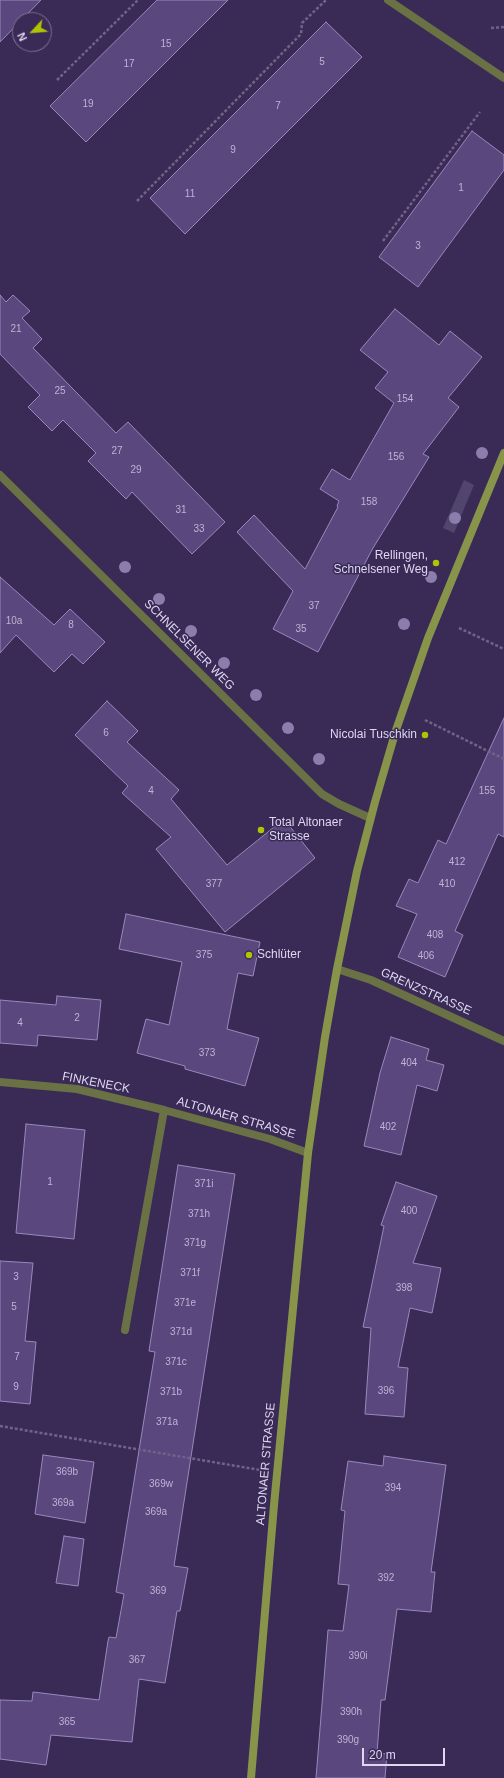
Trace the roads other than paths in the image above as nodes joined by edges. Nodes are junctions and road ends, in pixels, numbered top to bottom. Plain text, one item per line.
1 (388, 0) edge
2 (504, 78) edge
3 (504, 453) edge
4 (0, 476) edge
5 (370, 818) junction
6 (337, 969) junction
7 (504, 1041) edge
8 (0, 1082) edge
9 (164, 1110) junction
10 (308, 1153) junction
11 (125, 1330) dead end
12 (251, 1778) edge

1 - 2 street
3 - 5 main road, ALTONAER STRASSE
4 - 5 street, SCHNELSENER WEG
5 - 6 main road, ALTONAER STRASSE
6 - 7 street, GRENZSTRASSE
6 - 10 main road, ALTONAER STRASSE
8 - 9 street, FINKENECK
9 - 10 street, ALTONAER STRASSE
9 - 11 street, ALTONAER STRASSE
10 - 12 main road, ALTONAER STRASSE

